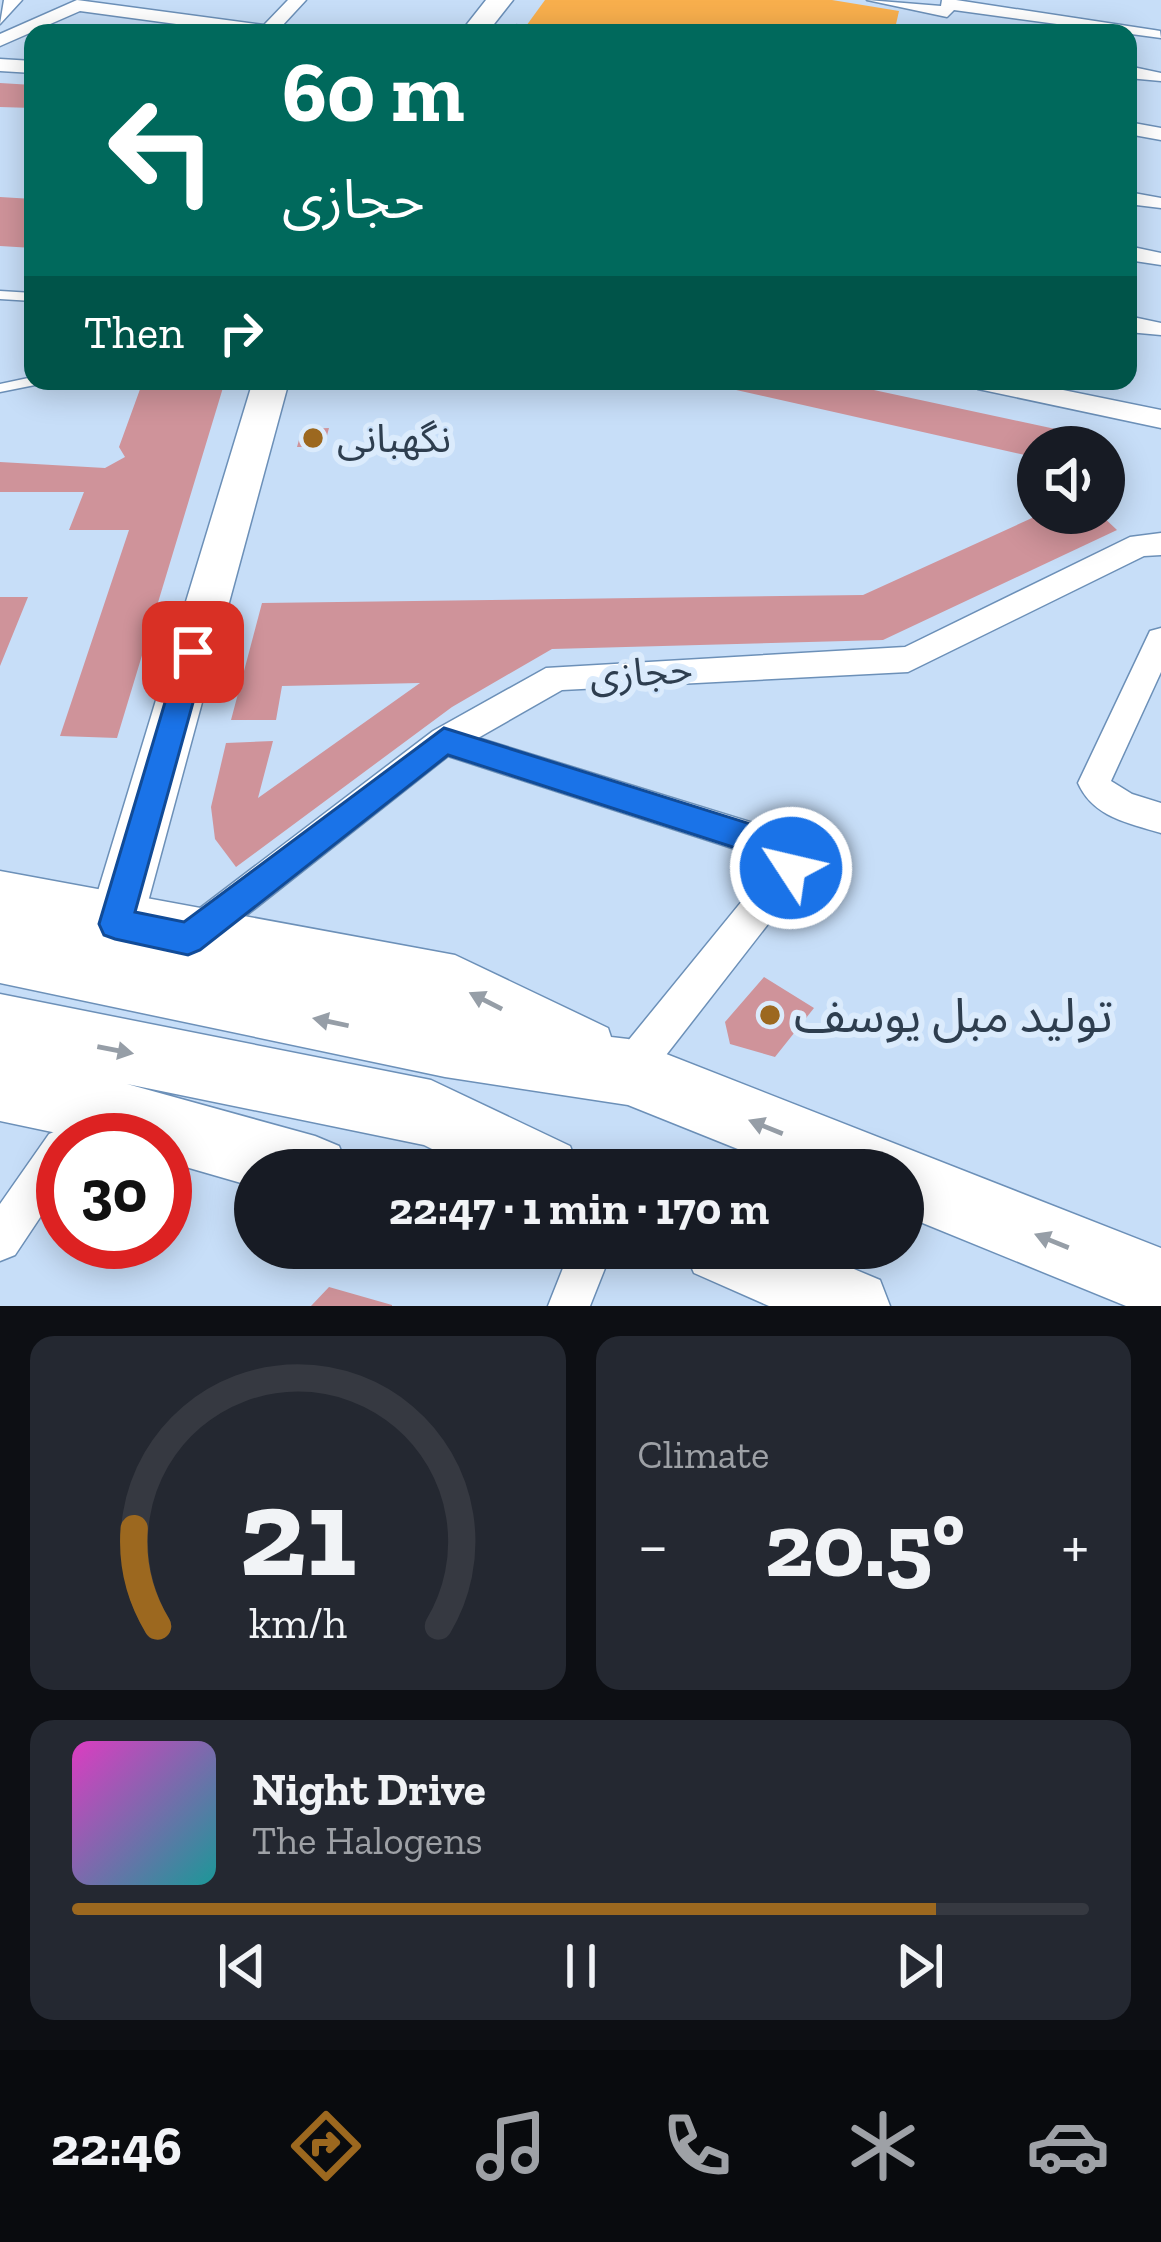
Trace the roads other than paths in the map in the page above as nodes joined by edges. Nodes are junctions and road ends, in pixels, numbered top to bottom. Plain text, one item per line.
1 (13, 0) edge
2 (876, 0) edge
3 (84, 3) edge
4 (948, 5) edge
5 (0, 19) edge
6 (38, 24) edge
7 (223, 24) edge
8 (1078, 24) edge
9 (1137, 33) edge
10 (1154, 35) dead end
11 (1137, 74) edge
12 (1156, 77) dead end
13 (1137, 200) edge
14 (1157, 203) dead end
15 (1137, 325) edge
16 (1153, 329) dead end
17 (268, 390) edge
18 (1021, 390) edge
19 (1161, 419) edge
20 (1156, 543) edge
21 (1161, 640) edge
22 (444, 741) junction
23 (1161, 818) edge
24 (0, 900) edge
25 (115, 924) junction
26 (188, 939) junction
27 (0, 953) edge
28 (0, 1027) edge
29 (628, 1072) junction
30 (0, 1088) edge
31 (42, 1113) edge
32 (504, 1149) edge
33 (821, 1149) edge
34 (192, 1151) edge
35 (234, 1157) edge
36 (36, 1187) edge
37 (924, 1189) edge
38 (0, 1240) edge
39 (584, 1269) edge
40 (767, 1269) edge
41 (1161, 1284) edge
42 (850, 1305) edge
43 (569, 1306) edge

1 - 5 street
2 - 4 street
3 - 6 street
3 - 7 street
4 - 8 street
9 - 10 street
11 - 12 street
13 - 14 street
15 - 16 street
17 - 25 street
18 - 19 street
20 - 22 street, حجازی
21 - 23 street
22 - 26 street, حجازی
22 - 29 street
24 - 25 main road
25 - 26 main road
29 -> 26 main road
29 -> 27 main road
28 -> 32 main road
33 -> 29 main road
30 - 31 main road
34 - 35 main road
36 - 38 street
41 -> 37 main road
39 - 43 street
40 - 42 main road

